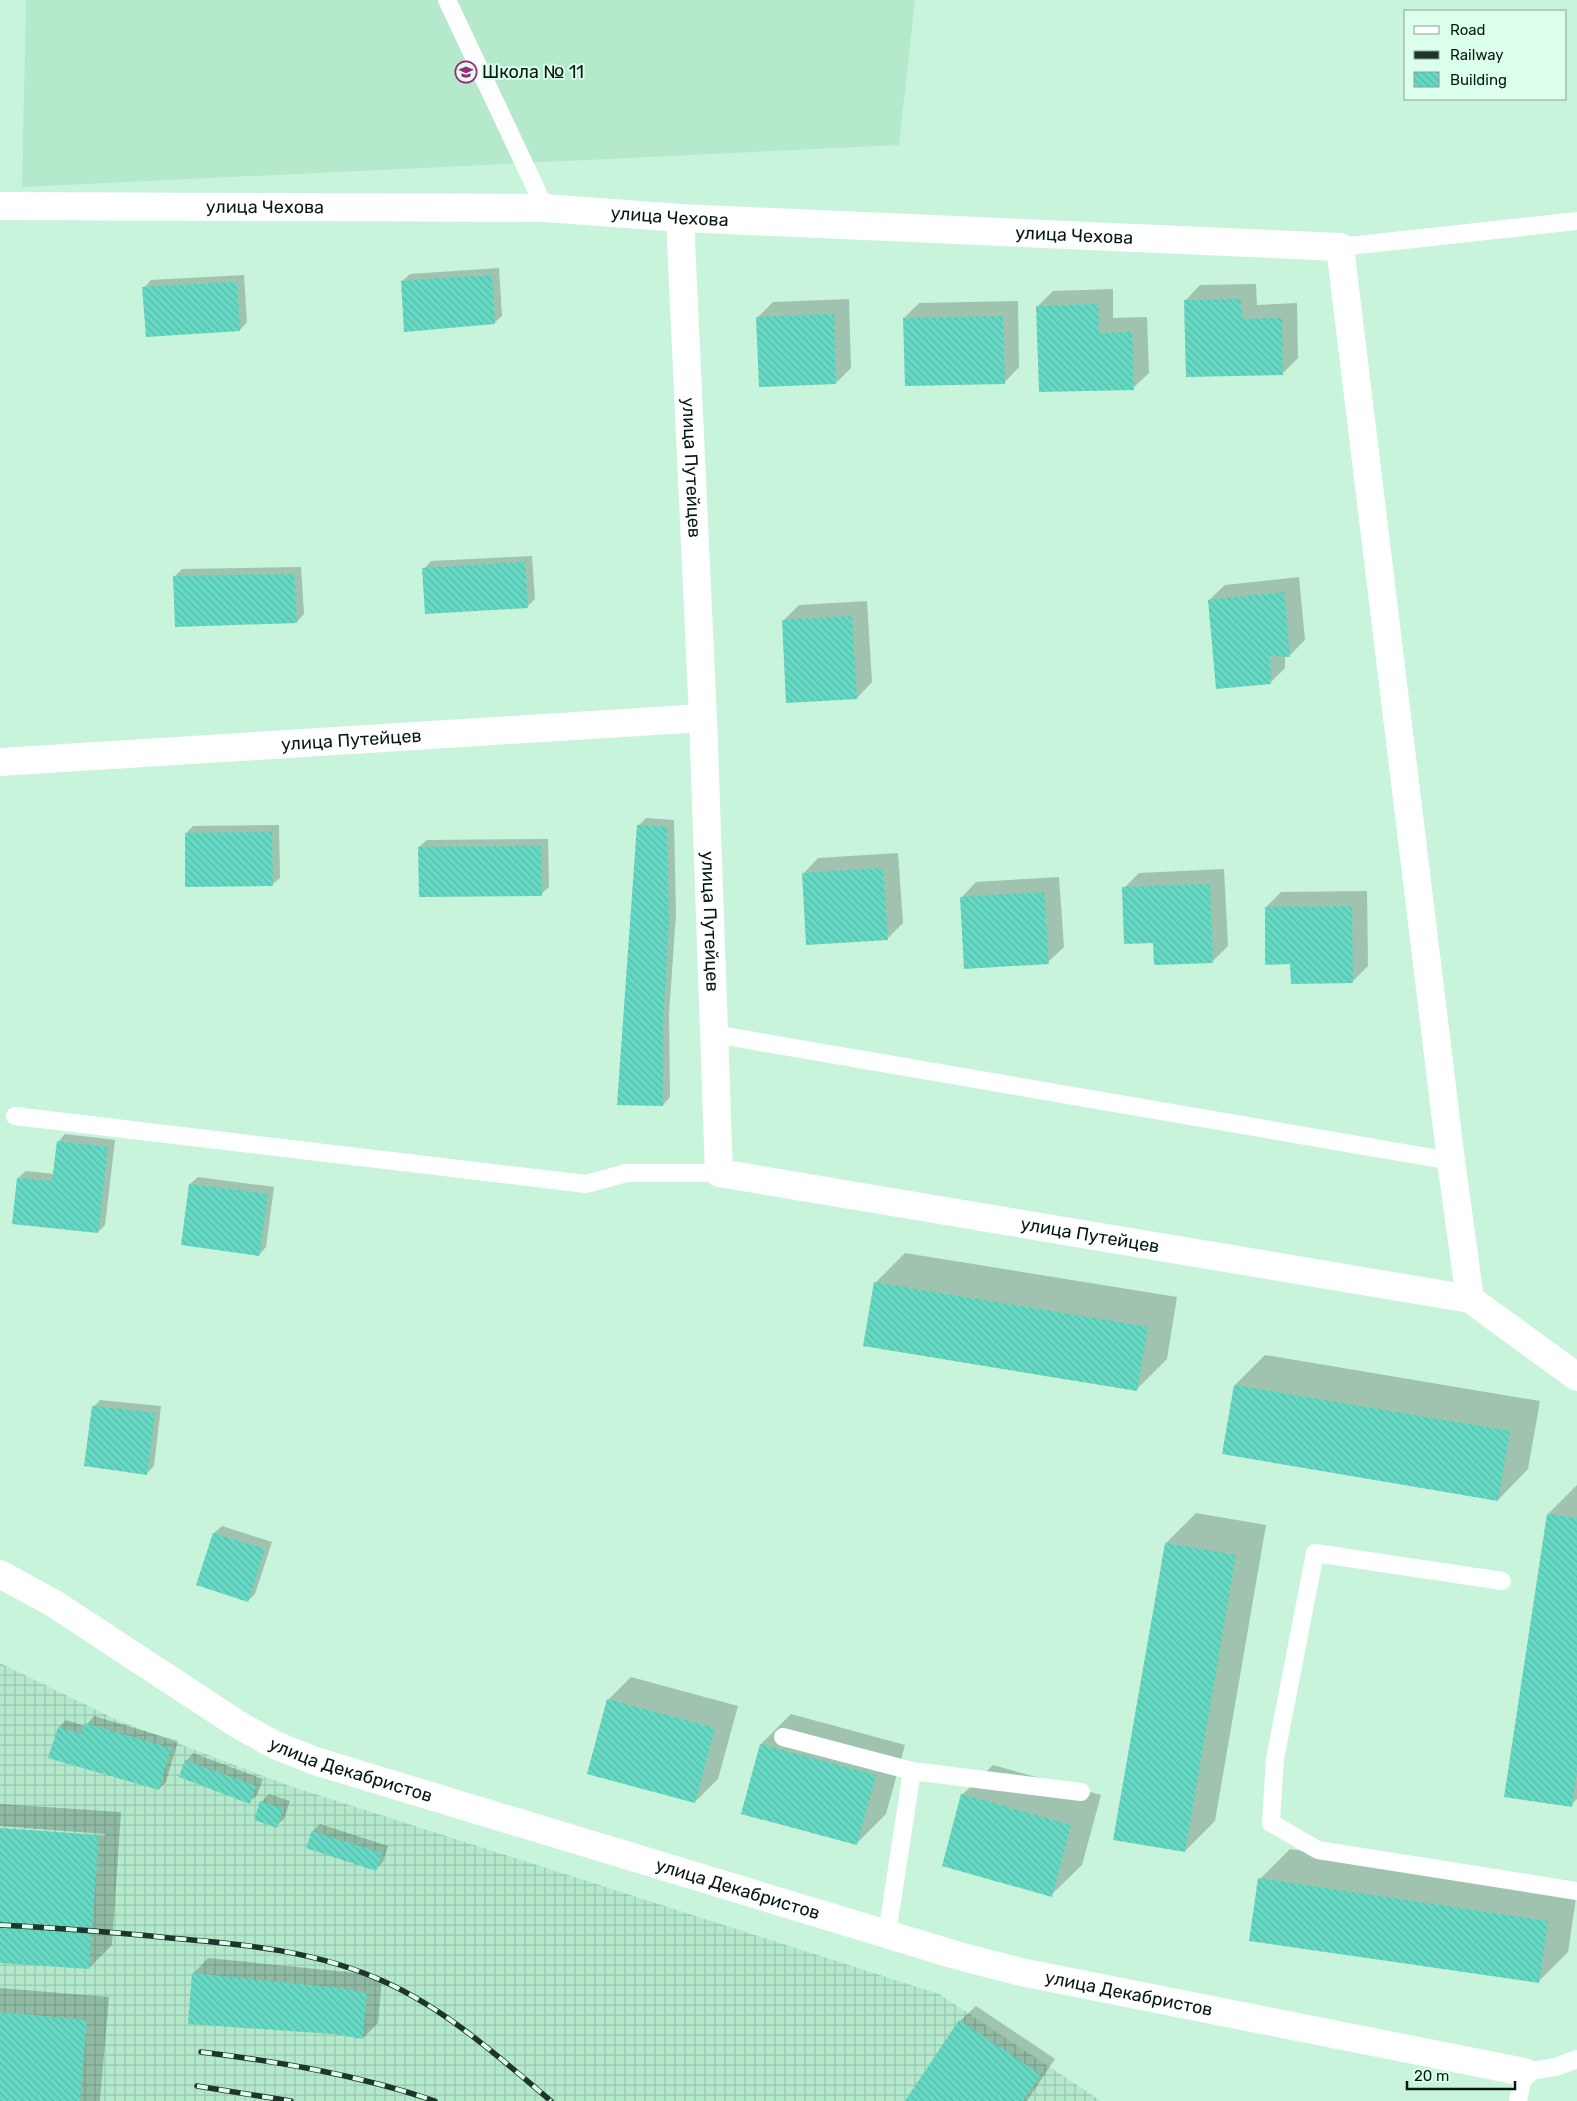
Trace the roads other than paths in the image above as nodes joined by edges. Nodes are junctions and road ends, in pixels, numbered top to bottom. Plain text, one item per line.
1 (447, 0) edge
2 (0, 206) edge
3 (545, 208) junction
4 (680, 218) junction
5 (1577, 222) edge
6 (1340, 247) junction
7 (703, 718) junction
8 (0, 762) edge
9 (714, 1034) junction
10 (15, 1116) dead end
11 (1451, 1162) junction
12 (719, 1173) junction
13 (1470, 1300) junction
14 (1577, 1377) edge
15 (0, 1574) edge
16 (1502, 1581) dead end
17 (783, 1738) dead end
18 (912, 1771) junction
19 (1081, 1792) dead end
20 (1577, 1891) edge
21 (887, 1934) junction
22 (1577, 2059) edge
23 (1524, 2072) junction
24 (1518, 2101) edge

1 - 3 lane
2 - 3 street, улица Чехова
3 - 4 street, улица Чехова
4 - 6 street, улица Чехова
4 - 7 street, улица Путейцев
5 - 6 lane
6 - 11 street
7 - 8 street, улица Путейцев
7 - 9 street, улица Путейцев
9 - 11 lane
9 - 12 street, улица Путейцев
10 - 12 lane
11 - 13 street
12 - 13 street, улица Путейцев
13 - 14 street, улица Путейцев
15 - 21 street, улица Декабристов
16 - 20 lane
17 - 18 lane
18 - 19 lane
18 - 21 lane
21 - 23 street, улица Декабристов
22 - 23 lane
23 - 24 lane

